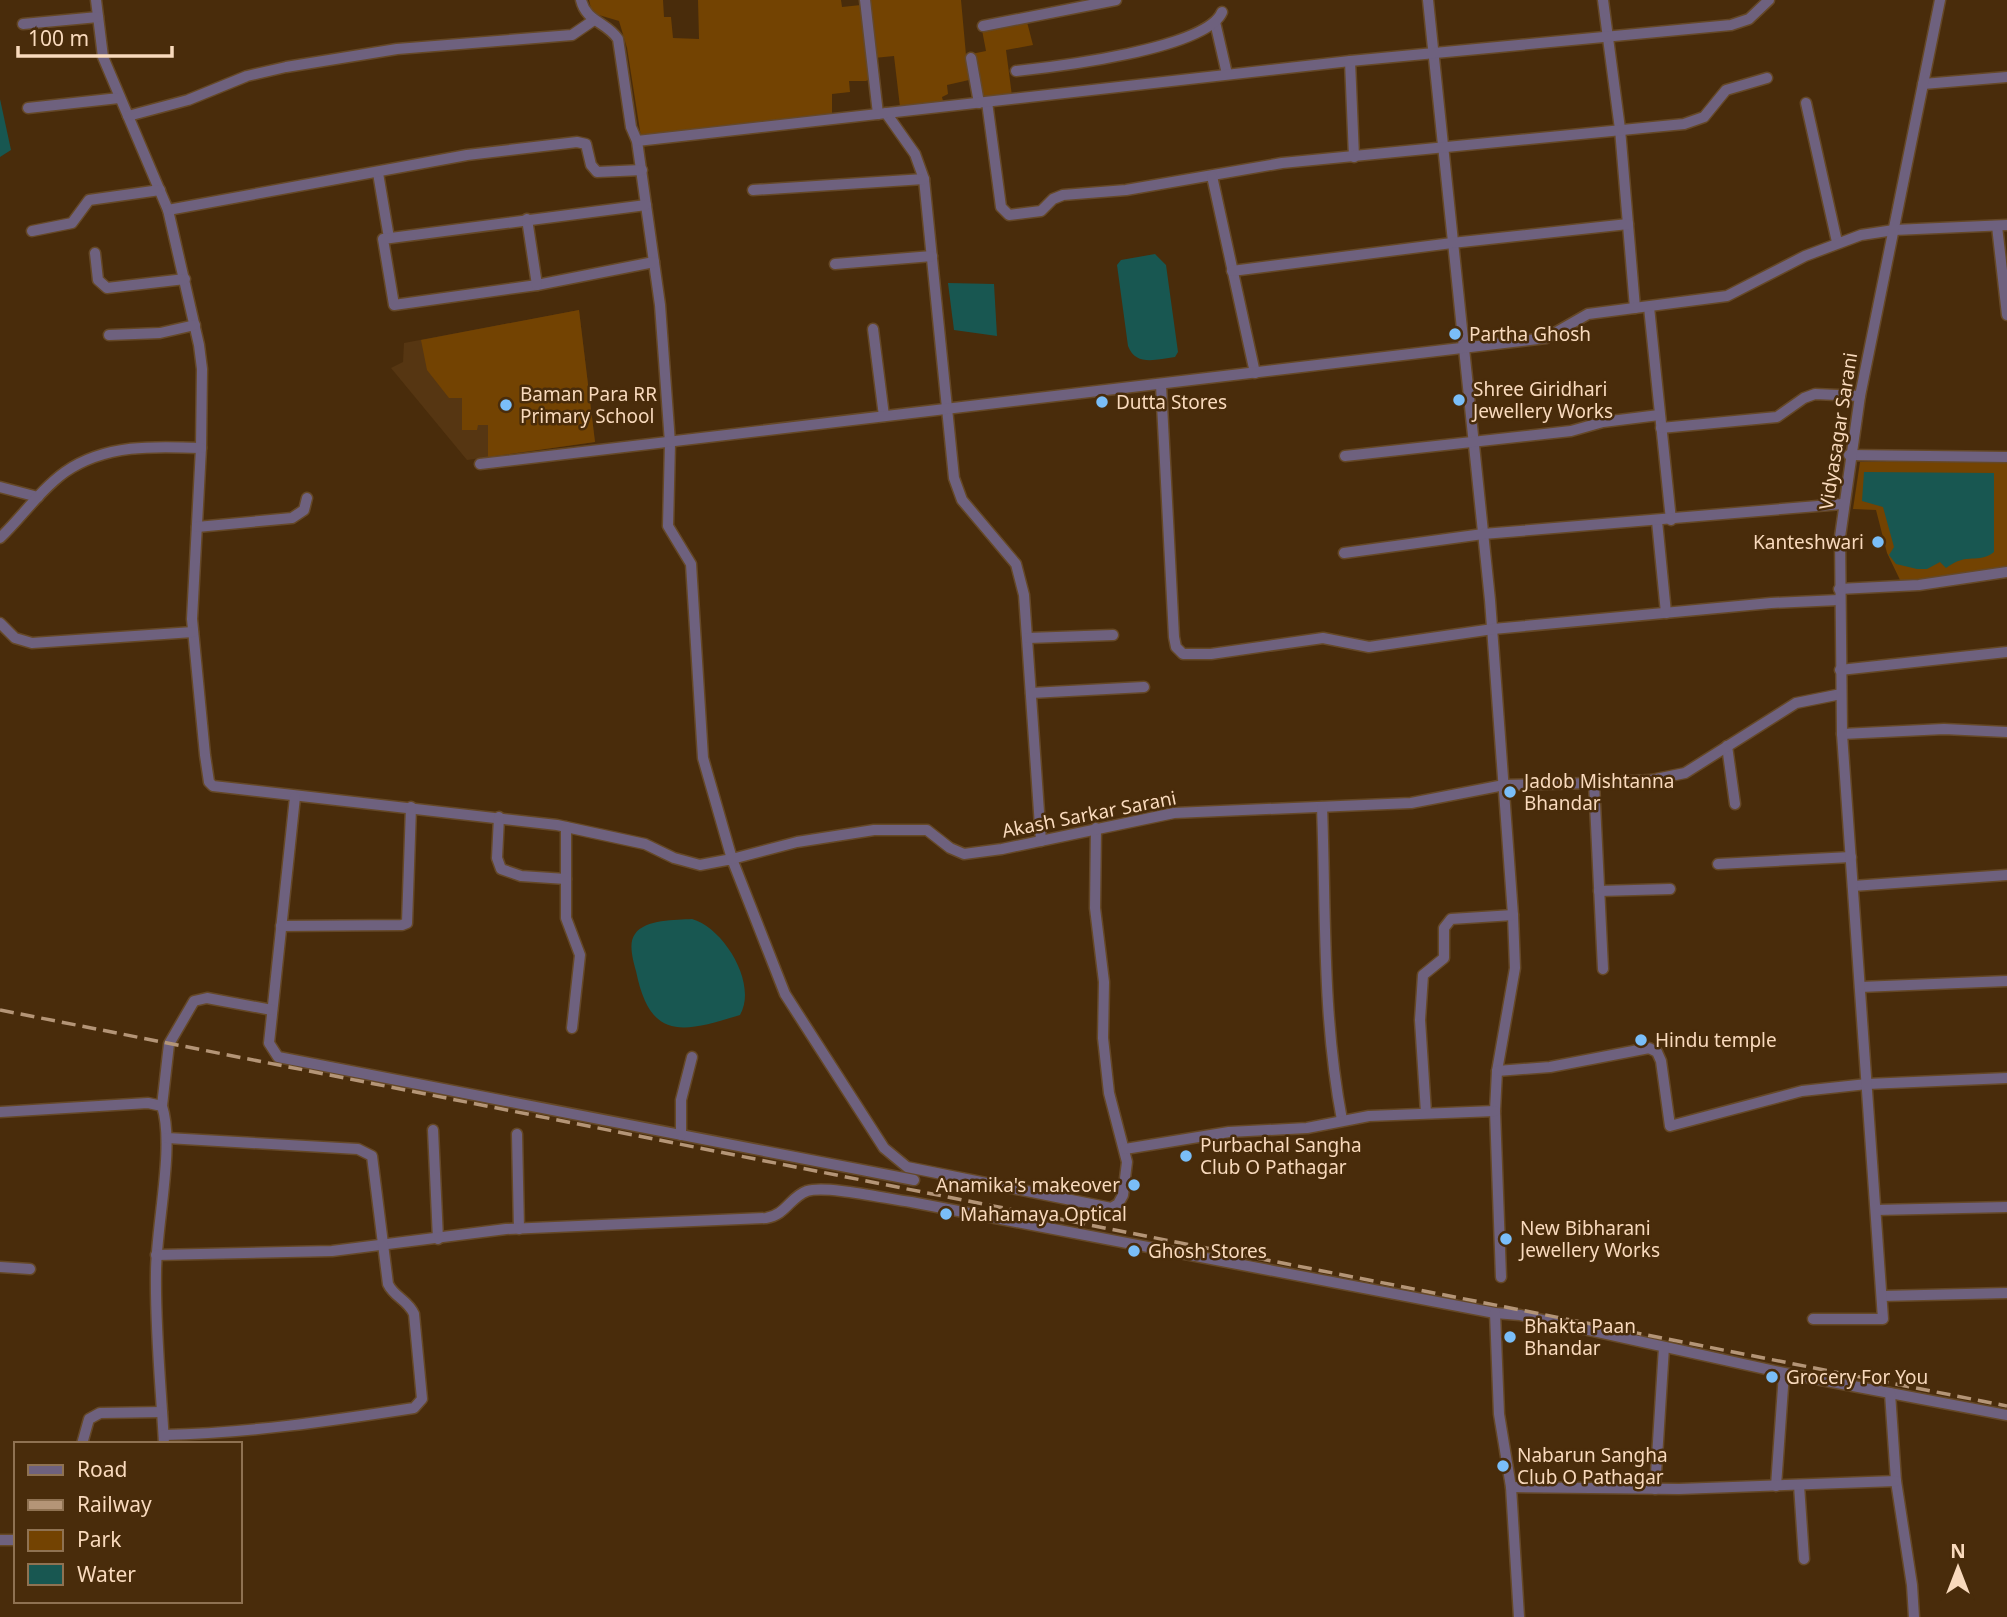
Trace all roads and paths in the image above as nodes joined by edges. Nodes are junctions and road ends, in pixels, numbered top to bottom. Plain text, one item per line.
1 (96, 0) edge
2 (581, 0) edge
3 (865, 0) edge
4 (1116, 0) edge
5 (1428, 0) edge
6 (1603, 0) edge
7 (1769, 0) edge
8 (1940, 0) edge
9 (97, 17) junction
10 (594, 20) junction
11 (23, 24) dead end
12 (983, 26) dead end
13 (1609, 36) junction
14 (1434, 52) junction
15 (971, 58) dead end
16 (1350, 61) junction
17 (1016, 71) dead end
18 (1227, 74) junction
19 (2007, 77) edge
20 (1767, 78) dead end
21 (1923, 83) junction
22 (119, 98) junction
23 (983, 102) junction
24 (1806, 103) dead end
25 (28, 108) dead end
26 (882, 113) junction
27 (128, 116) junction
28 (1620, 129) junction
29 (637, 141) junction
30 (1443, 148) junction
31 (1354, 156) junction
32 (642, 170) junction
33 (378, 173) junction
34 (1212, 176) junction
35 (924, 180) junction
36 (160, 190) junction
37 (753, 190) dead end
38 (646, 205) junction
39 (168, 210) junction
40 (527, 219) junction
41 (1628, 224) junction
42 (2002, 225) edge
43 (1894, 230) junction
44 (32, 231) dead end
45 (389, 238) junction
46 (1837, 242) junction
47 (1452, 243) junction
48 (95, 253) dead end
49 (932, 256) junction
50 (654, 262) junction
51 (835, 264) dead end
52 (1232, 271) junction
53 (185, 279) junction
54 (537, 285) junction
55 (1648, 307) junction
56 (1634, 308) junction
57 (2007, 315) edge
58 (195, 325) junction
59 (873, 329) dead end
60 (109, 335) dead end
61 (1463, 347) junction
62 (1255, 373) junction
63 (1161, 385) junction
64 (1860, 396) junction
65 (946, 410) junction
66 (1660, 415) junction
67 (884, 416) junction
68 (1661, 428) junction
69 (670, 440) junction
70 (1474, 443) junction
71 (201, 448) junction
72 (1849, 455) junction
73 (1345, 456) dead end
74 (2007, 457) edge
75 (480, 464) dead end
76 (0, 488) edge
77 (38, 497) junction
78 (307, 498) dead end
79 (1843, 501) junction
80 (1671, 520) junction
81 (1657, 521) junction
82 (197, 527) junction
83 (1483, 534) junction
84 (0, 538) edge
85 (1344, 553) dead end
86 (2007, 572) edge
87 (1839, 595) junction
88 (1666, 613) junction
89 (0, 623) edge
90 (1493, 629) junction
91 (193, 632) junction
92 (1113, 635) dead end
93 (1028, 638) junction
94 (2007, 652) edge
95 (1840, 670) junction
96 (1144, 687) dead end
97 (1031, 694) junction
98 (1841, 694) junction
99 (2007, 732) edge
100 (1842, 734) junction
101 (1727, 746) junction
102 (1594, 783) junction
103 (1504, 785) junction
104 (295, 797) junction
105 (1735, 804) dead end
106 (411, 807) junction
107 (1322, 807) junction
108 (499, 817) junction
109 (566, 827) junction
110 (1096, 828) junction
111 (1041, 841) junction
112 (1851, 857) junction
113 (732, 859) junction
114 (1718, 864) dead end
115 (2007, 875) edge
116 (566, 879) junction
117 (1853, 886) junction
118 (1670, 889) dead end
119 (1599, 891) junction
120 (1513, 915) junction
121 (281, 926) junction
122 (1603, 969) dead end
123 (2007, 981) edge
124 (1860, 987) junction
125 (272, 1010) junction
126 (572, 1028) dead end
127 (692, 1057) dead end
128 (1497, 1071) junction
129 (2007, 1078) edge
130 (1867, 1083) junction
131 (162, 1106) junction
132 (1495, 1111) junction
133 (0, 1112) edge
134 (1426, 1113) junction
135 (1342, 1120) junction
136 (433, 1130) dead end
137 (517, 1134) dead end
138 (681, 1135) junction
139 (167, 1138) junction
140 (1125, 1149) junction
141 (914, 1174) junction
142 (911, 1202) junction
143 (2007, 1207) edge
144 (1876, 1210) junction
145 (519, 1229) junction
146 (438, 1239) junction
147 (385, 1246) junction
148 (156, 1255) junction
149 (0, 1267) edge
150 (30, 1269) dead end
151 (1501, 1277) dead end
152 (2007, 1293) edge
153 (1882, 1296) junction
154 (1494, 1314) junction
155 (1813, 1319) dead end
156 (1664, 1347) junction
157 (1784, 1373) junction
158 (1891, 1393) junction
159 (162, 1412) junction
160 (2007, 1415) edge
161 (164, 1439) edge
162 (83, 1442) edge
163 (1896, 1481) junction
164 (1799, 1485) junction
165 (1776, 1486) junction
166 (1511, 1487) junction
167 (1655, 1489) junction
168 (1804, 1559) dead end
169 (1518, 1617) edge
170 (1913, 1617) edge

1 - 9 street
2 - 10 street
3 - 26 street
4 - 12 street
5 - 14 street
6 - 13 street
7 - 13 street
8 - 21 street, Vidyasagar Sarani
9 - 11 street
9 - 22 street
10 - 27 street
10 - 29 street
13 - 14 street
13 - 28 street
14 - 16 street
14 - 30 street
15 - 23 street
16 - 18 street
16 - 31 street
17 - 18 street
18 - 23 street
19 - 21 street
20 - 28 street
21 - 43 street, Vidyasagar Sarani
22 - 25 street
22 - 27 street
23 - 26 street
23 - 34 street
24 - 46 street
26 - 29 street
26 - 35 street
27 - 36 street
28 - 30 street
28 - 41 street
29 - 32 street
30 - 31 street
30 - 47 street
31 - 34 street
32 - 33 street
32 - 38 street
33 - 39 street
33 - 45 street
34 - 52 street
35 - 37 street
35 - 49 street
36 - 39 street
36 - 44 street
38 - 40 street
38 - 50 street
39 - 53 street
40 - 45 street
40 - 54 street
41 - 47 street
41 - 56 street
42 - 43 street
42 - 57 street
43 - 46 street
43 - 64 street, Vidyasagar Sarani
45 - 54 street
46 - 55 street
47 - 52 street
47 - 61 street
48 - 53 street
49 - 51 street
49 - 65 street
50 - 54 street
50 - 69 street
52 - 62 street
53 - 58 street
55 - 56 street
55 - 66 street
56 - 61 street
58 - 60 street
58 - 71 street
59 - 67 street
61 - 62 street
61 - 70 street
62 - 63 street
63 - 65 street
63 - 90 street
64 - 68 street
64 - 72 street, Vidyasagar Sarani
65 - 67 street
65 - 93 street
66 - 68 street
66 - 70 street
67 - 69 street
68 - 80 street
69 - 75 street
69 - 113 street
70 - 73 street
70 - 83 street
71 - 77 street
71 - 82 street
72 - 74 street
72 - 79 street, Vidyasagar Sarani
76 - 77 street
77 - 84 street
78 - 82 street
79 - 80 street
79 - 87 street, Vidyasagar Sarani
80 - 81 street
81 - 83 street
81 - 88 street
82 - 91 street
83 - 85 street
83 - 90 street
86 - 87 street
87 - 88 street
87 - 95 street, Vidyasagar Sarani
88 - 90 street
89 - 91 street
90 - 103 street
91 - 104 street, Akash Sarkar Sarani
92 - 93 street
93 - 97 street
94 - 95 street
95 - 98 street, Vidyasagar Sarani
96 - 97 street
97 - 111 street
98 - 100 street, Vidyasagar Sarani
98 - 101 street, Akash Sarkar Sarani
99 - 100 street
100 - 112 street, Vidyasagar Sarani
101 - 102 street, Akash Sarkar Sarani
101 - 105 street
102 - 103 street, Akash Sarkar Sarani
102 - 119 street
103 - 107 street, Akash Sarkar Sarani
103 - 120 street
104 - 106 street, Akash Sarkar Sarani
104 - 121 street
106 - 108 street, Akash Sarkar Sarani
106 - 121 street
107 - 110 street, Akash Sarkar Sarani
107 - 135 street
108 - 109 street, Akash Sarkar Sarani
108 - 116 street
109 - 113 street, Akash Sarkar Sarani
109 - 116 street
110 - 111 street, Akash Sarkar Sarani
110 - 140 street
111 - 113 street, Akash Sarkar Sarani
112 - 114 street
112 - 117 street, Vidyasagar Sarani
113 - 141 street
115 - 117 street
116 - 126 street
117 - 124 street, Vidyasagar Sarani
118 - 119 street
119 - 122 street
120 - 128 street
120 - 134 street
121 - 125 street
123 - 124 street
124 - 130 street, Vidyasagar Sarani
125 - 131 street
125 - 138 street
127 - 138 street
128 - 130 street
128 - 132 street
129 - 130 street
130 - 144 street, Vidyasagar Sarani
131 - 133 street
131 - 139 street
132 - 134 street
132 - 151 street
134 - 135 street
135 - 140 street
136 - 146 street
137 - 145 street
138 - 141 street
139 - 147 street
139 - 148 street
140 - 141 street
141 - 142 street
142 - 145 street
142 - 154 street
143 - 144 street
144 - 153 street, Vidyasagar Sarani
145 - 146 street
146 - 147 street
147 - 148 street
147 - 161 street
148 - 159 street
149 - 150 street
152 - 153 street
153 - 155 street
154 - 156 street
154 - 166 street
156 - 157 street
156 - 167 street
157 - 158 street
157 - 165 street
158 - 160 street
158 - 163 street
159 - 161 street
159 - 162 street
163 - 164 street
163 - 170 street
164 - 165 street
164 - 168 street
165 - 167 street
166 - 167 street
166 - 169 street

